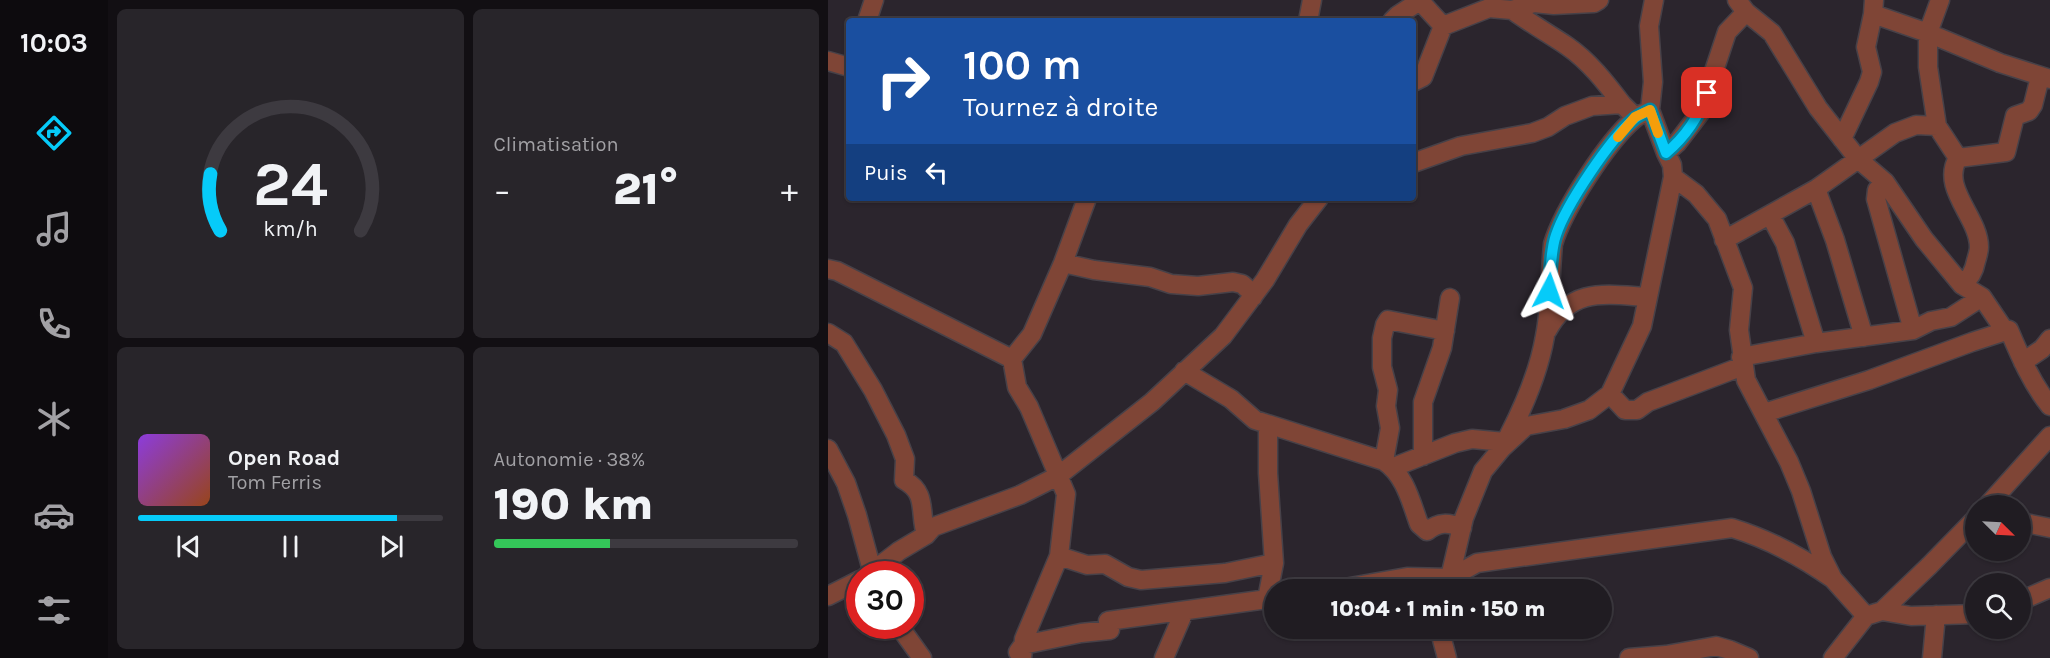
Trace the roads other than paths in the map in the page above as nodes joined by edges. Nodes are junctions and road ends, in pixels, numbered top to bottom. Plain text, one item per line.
1 (874, 0) edge
2 (1312, 0) edge
3 (1419, 0) edge
4 (1599, 0) edge
5 (1654, 0) edge
6 (1940, 0) edge
7 (1742, 6) edge
8 (1874, 7) edge
9 (1512, 9) junction
10 (868, 18) edge
11 (1309, 18) edge
12 (1395, 18) edge
13 (1443, 26) junction
14 (1928, 33) junction
15 (828, 61) edge
16 (846, 66) edge
17 (2045, 78) edge
18 (1416, 80) edge
19 (1622, 104) junction
20 (1642, 114) junction
21 (1937, 126) junction
22 (1842, 139) junction
23 (1666, 153) junction
24 (1958, 158) junction
25 (1858, 159) junction
26 (1416, 162) edge
27 (1673, 177) junction
28 (1885, 182) junction
29 (1816, 189) junction
30 (1086, 201) edge
31 (1317, 201) edge
32 (1770, 215) junction
33 (1724, 240) junction
34 (1063, 262) junction
35 (828, 269) edge
36 (1962, 285) junction
37 (1253, 297) junction
38 (1647, 297) junction
39 (1982, 297) junction
40 (1450, 298) dead end
41 (1913, 330) junction
42 (2009, 330) junction
43 (1445, 331) junction
44 (828, 333) edge
45 (1546, 334) junction
46 (1864, 337) junction
47 (2050, 339) edge
48 (1816, 344) junction
49 (1012, 359) junction
50 (1742, 362) junction
51 (2023, 362) junction
52 (1184, 371) junction
53 (1610, 394) junction
54 (2050, 406) edge
55 (1764, 413) junction
56 (1268, 425) junction
57 (2049, 439) edge
58 (1504, 445) junction
59 (828, 449) edge
60 (1423, 456) junction
61 (1389, 464) junction
62 (1058, 476) junction
63 (1997, 495) edge
64 (2031, 524) edge
65 (1461, 528) junction
66 (2050, 528) edge
67 (1965, 529) edge
68 (926, 535) junction
69 (1059, 556) junction
70 (865, 561) edge
71 (886, 561) edge
72 (1274, 563) junction
73 (1271, 579) edge
74 (1396, 579) edge
75 (1419, 579) edge
76 (1449, 579) edge
77 (1455, 579) edge
78 (1833, 579) junction
79 (846, 587) edge
80 (2050, 588) edge
81 (828, 596) edge
82 (2031, 596) edge
83 (1264, 600) edge
84 (1184, 612) junction
85 (1874, 614) junction
86 (1965, 614) edge
87 (1936, 615) junction
88 (908, 639) edge
89 (1442, 639) edge
90 (1020, 654) edge
91 (922, 658) edge
92 (1164, 658) edge
93 (1447, 658) edge
94 (1629, 658) edge
95 (1749, 658) edge
96 (1833, 658) edge
97 (1932, 658) edge

1 - 10 street
2 - 11 street
3 - 12 street
3 - 13 street
4 - 9 street
5 - 20 street
6 - 14 street
7 - 22 street
7 - 23 street
8 - 14 street
8 - 22 street
9 - 13 street
9 - 19 street
13 - 18 street
14 - 17 street
14 - 21 street
15 - 16 street
17 - 24 street
19 - 20 street
19 - 26 street
20 - 23 street
20 - 45 street
21 - 24 street
21 - 25 street
22 - 25 street
23 - 27 street
24 - 36 street
25 - 28 street
25 - 29 street
27 - 33 street
27 - 38 street
28 - 36 street
28 - 41 street
29 - 32 street
29 - 46 street
30 - 34 street
31 - 37 street
32 - 33 street
32 - 48 street
33 - 50 street
34 - 37 street
34 - 49 street
35 - 49 street
36 - 39 street
37 - 52 street
38 - 45 street
38 - 53 street
39 - 41 street
39 - 42 street
40 - 43 street
41 - 46 street
42 - 51 street
42 - 55 street
43 - 60 street
43 - 61 street
44 - 68 street
45 - 58 street
46 - 48 street
47 - 51 street
48 - 50 street
49 - 62 street
50 - 53 street
50 - 55 street
51 - 54 street
52 - 56 street
52 - 62 street
53 - 58 street
55 - 78 street
56 - 61 street
56 - 72 street
57 - 63 street
58 - 60 street
58 - 65 street
59 - 70 street
60 - 61 street
61 - 65 street
62 - 68 street
62 - 69 street
64 - 66 street
65 - 76 street
67 - 85 street
68 - 71 street
69 - 72 street
69 - 90 street
72 - 73 street
74 - 75 street
77 - 78 street
78 - 85 street
79 - 81 street
80 - 82 street
83 - 84 street
84 - 90 street
84 - 92 street
85 - 87 street
85 - 96 street
86 - 87 street
87 - 97 street
88 - 91 street
89 - 93 street
94 - 95 street

